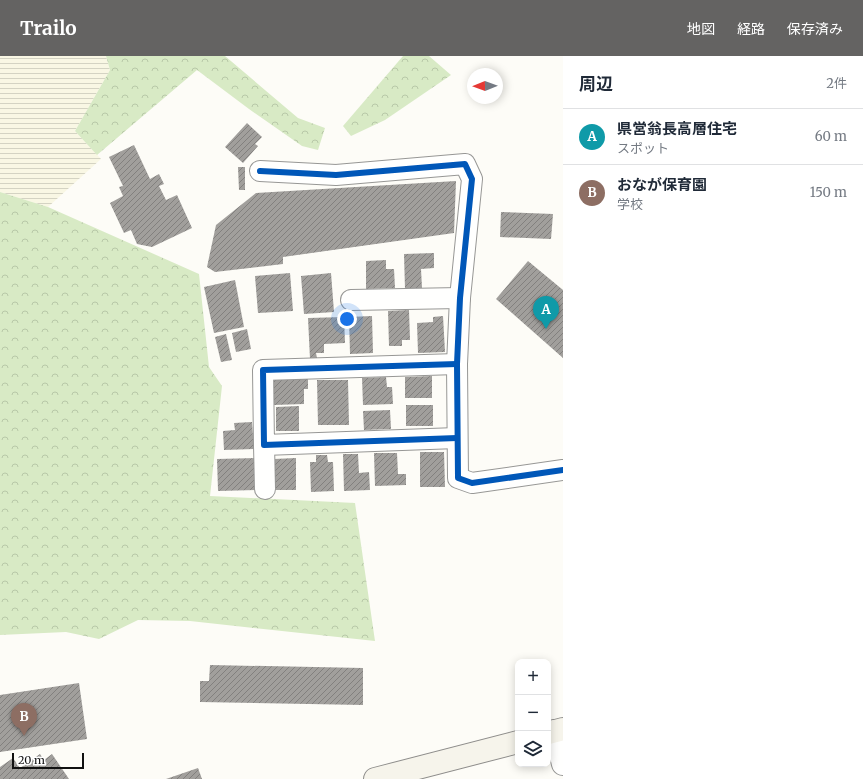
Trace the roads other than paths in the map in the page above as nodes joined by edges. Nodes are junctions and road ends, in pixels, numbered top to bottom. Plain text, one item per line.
1 (260, 171) dead end
2 (460, 298) junction
3 (351, 300) dead end
4 (457, 364) junction
5 (457, 438) junction
6 (264, 445) junction
7 (563, 470) edge
8 (265, 489) dead end
9 (555, 731) edge
10 (515, 743) edge
11 (563, 764) edge
12 (375, 779) edge

1 - 2 street
2 - 3 street
2 - 4 street
4 - 5 street
4 - 6 street
5 - 6 street
5 - 7 street
6 - 8 street
9 - 11 street
10 - 12 main road

